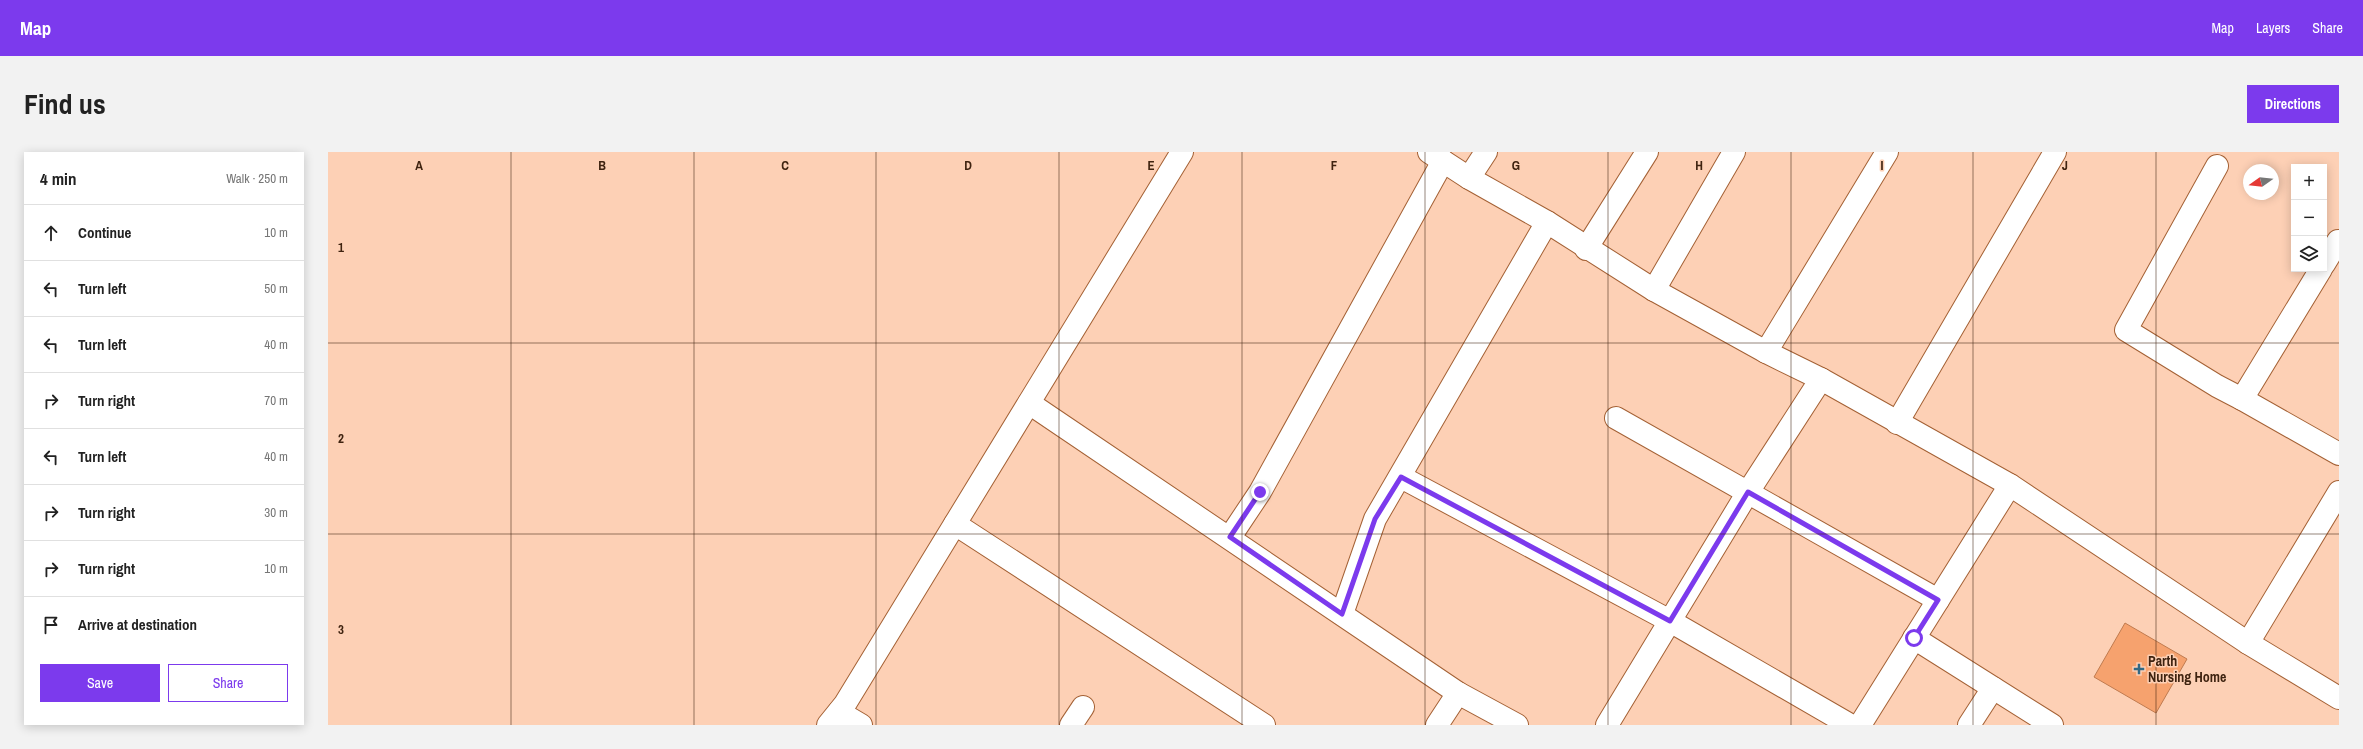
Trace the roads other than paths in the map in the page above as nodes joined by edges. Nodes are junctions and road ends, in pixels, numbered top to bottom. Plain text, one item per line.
1 (1182, 152) edge
2 (1486, 152) edge
3 (1647, 152) edge
4 (1734, 152) edge
5 (1887, 152) edge
6 (2055, 152) edge
7 (1436, 157) edge
8 (2217, 166) dead end
9 (1469, 178) junction
10 (1547, 222) junction
11 (2338, 241) dead end
12 (1586, 248) junction
13 (2327, 259) edge
14 (2319, 272) edge
15 (1654, 290) junction
16 (1766, 352) junction
17 (1821, 379) junction
18 (2242, 398) junction
19 (1029, 403) junction
20 (1616, 418) dead end
21 (1897, 423) junction
22 (2339, 454) edge
23 (1401, 477) junction
24 (2010, 485) junction
25 (1748, 492) junction
26 (2339, 492) edge
27 (955, 524) junction
28 (1230, 537) junction
29 (1938, 600) junction
30 (1342, 614) junction
31 (1670, 621) junction
32 (1914, 638) junction
33 (2248, 643) junction
34 (1993, 688) junction
35 (1458, 693) junction
36 (2339, 698) edge
37 (1083, 707) dead end
38 (834, 718) edge
39 (1257, 723) edge
40 (861, 725) edge
41 (1071, 725) edge
42 (1437, 725) edge
43 (1517, 725) edge
44 (1607, 725) edge
45 (1850, 725) edge
46 (1860, 725) edge
47 (1969, 725) edge
48 (2052, 725) edge

1 - 19 street
2 - 9 street
3 - 12 street
4 - 15 street
5 - 16 street
6 - 21 street
7 - 9 street
7 - 28 street
8 - 18 street
9 - 10 street
10 - 12 street
10 - 23 street
11 - 13 street
12 - 15 street
14 - 18 street
15 - 16 street
16 - 17 street
17 - 21 street
17 - 25 street
18 - 22 street
19 - 27 street
19 - 28 street
20 - 25 street
21 - 24 street
23 - 30 street
23 - 31 street
24 - 29 street
24 - 33 street
25 - 29 street
25 - 31 street
26 - 33 street
27 - 38 street
27 - 39 street
28 - 30 street
29 - 32 street
30 - 35 street
31 - 44 street
31 - 45 street
32 - 34 street
32 - 46 street
33 - 36 street
34 - 47 street
34 - 48 street
35 - 42 street
35 - 43 street
37 - 41 street
38 - 40 street

